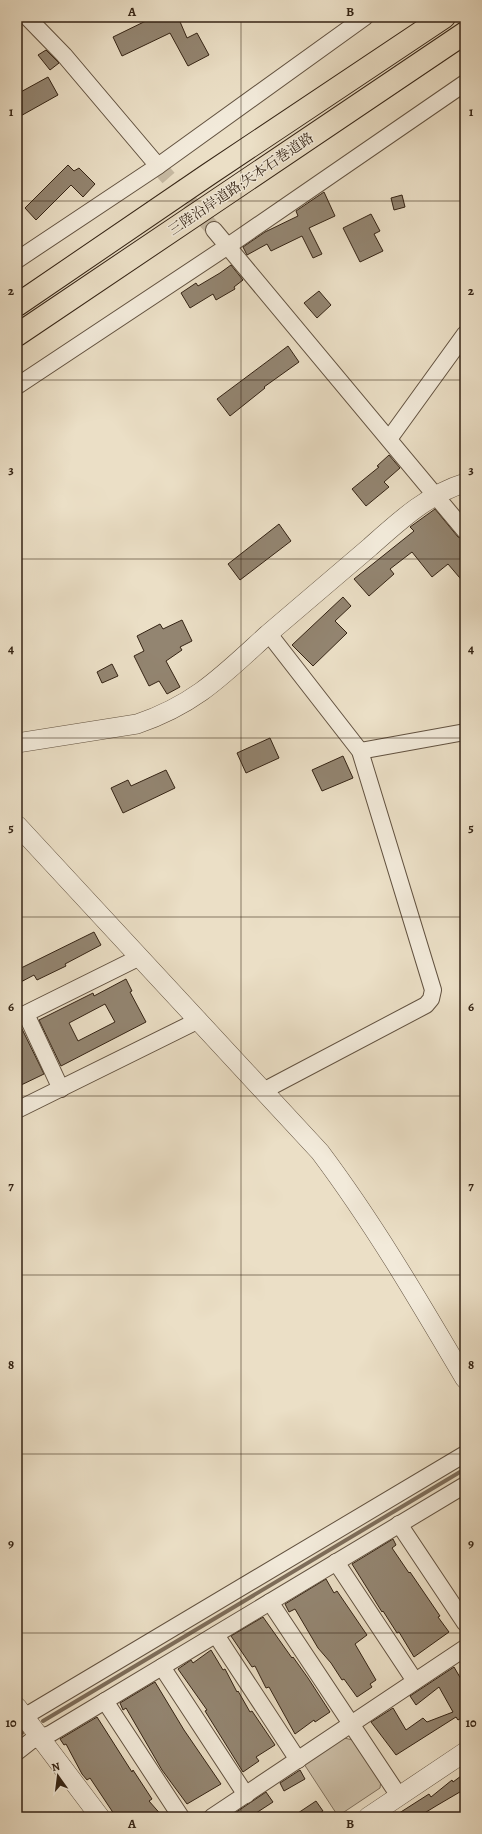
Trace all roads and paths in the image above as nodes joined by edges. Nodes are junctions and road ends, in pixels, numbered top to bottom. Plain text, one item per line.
1 (27, 17) edge
2 (365, 17) edge
3 (444, 17) edge
4 (465, 33) edge
5 (465, 84) edge
6 (158, 166) junction
7 (214, 230) tunnel mouth
8 (228, 246) junction
9 (17, 260) edge
10 (17, 305) edge
11 (465, 334) edge
12 (17, 335) edge
13 (17, 386) edge
14 (389, 439) junction
15 (465, 483) edge
16 (435, 496) junction
17 (465, 531) edge
18 (269, 634) junction
19 (465, 732) edge
20 (17, 743) edge
21 (360, 751) junction
22 (17, 825) edge
23 (140, 957) junction
24 (22, 1016) edge
25 (199, 1020) junction
26 (61, 1089) junction
27 (263, 1090) junction
28 (17, 1110) edge
29 (465, 1379) edge
30 (465, 1454) edge
31 (465, 1485) edge
32 (399, 1524) junction
33 (336, 1562) junction
34 (270, 1602) junction
35 (465, 1623) edge
36 (216, 1635) junction
37 (465, 1648) edge
38 (162, 1667) junction
39 (415, 1681) junction
40 (105, 1702) junction
41 (19, 1715) edge
42 (351, 1724) junction
43 (40, 1738) junction
44 (17, 1752) edge
45 (465, 1752) edge
46 (298, 1760) junction
47 (246, 1794) junction
48 (400, 1796) junction
49 (100, 1817) edge
50 (181, 1817) edge
51 (212, 1817) edge
52 (368, 1817) edge

1 - 6 street
2 - 6 street
3 - 10 highway, 三陸沿岸道路;矢本石巻道路
4 - 12 highway, 三陸沿岸道路;矢本石巻道路
5 - 8 street
6 - 9 street
7 - 8 street
8 - 13 street
8 - 14 street
11 - 14 street
14 - 16 street
15 - 16 street
16 - 17 street
16 - 18 street
18 - 20 street
18 - 21 street
19 - 21 street
21 - 27 street
22 - 23 street
23 - 24 street
23 - 25 street
24 - 26 street
25 - 26 street
25 - 27 street
26 - 28 street
27 - 29 street
30 - 41 street
31 - 32 street
32 - 33 street
32 - 35 street
33 - 34 street
33 - 39 street
34 - 36 street
34 - 42 street
36 - 38 street
36 - 46 street
37 - 39 street
38 - 40 street
38 - 47 street
39 - 42 street
40 - 43 street
40 - 50 street
41 - 43 street
42 - 46 street
42 - 48 street
43 - 44 street
43 - 49 street
45 - 48 street
46 - 47 street
47 - 51 street
48 - 52 street

